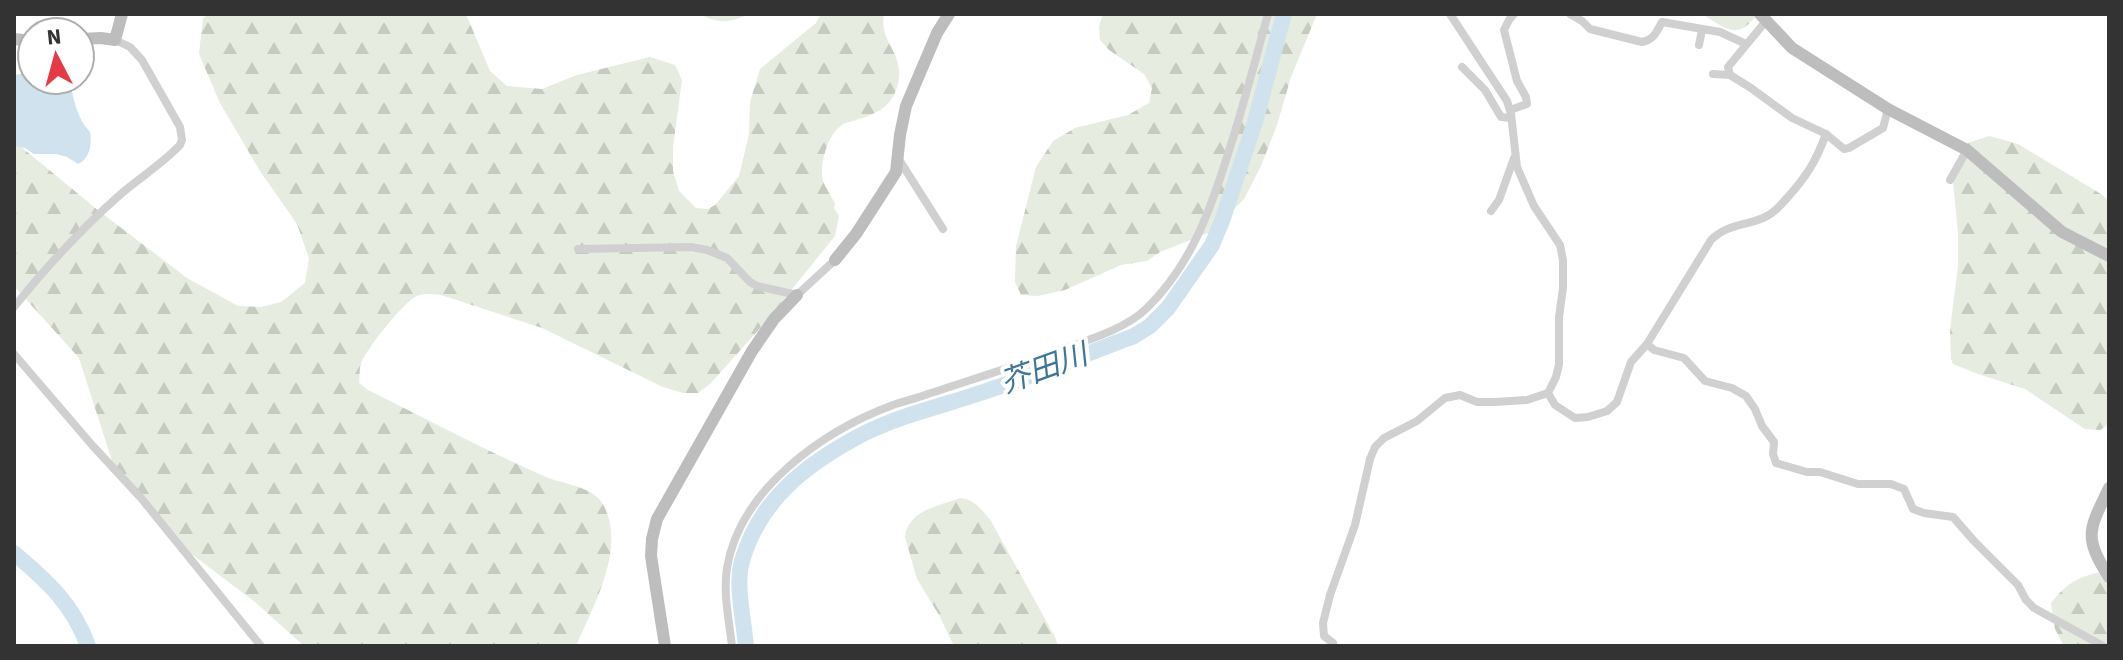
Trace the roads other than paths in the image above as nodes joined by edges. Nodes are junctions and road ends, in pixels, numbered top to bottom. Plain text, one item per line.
1 (122, 14) edge
2 (949, 14) edge
3 (1268, 14) edge
4 (1450, 14) edge
5 (1514, 14) edge
6 (1570, 14) edge
7 (1662, 18) edge
8 (1763, 18) edge
9 (1702, 30) junction
10 (96, 38) edge
11 (115, 40) junction
12 (1746, 44) junction
13 (1699, 45) dead end
14 (1462, 67) dead end
15 (1713, 74) dead end
16 (1730, 75) junction
17 (1888, 109) junction
18 (1510, 114) junction
19 (1826, 134) junction
20 (1967, 150) junction
21 (898, 157) junction
22 (1515, 157) junction
23 (1950, 180) dead end
24 (1491, 211) dead end
25 (943, 229) dead end
26 (578, 249) dead end
27 (2109, 256) edge
28 (835, 260) joint
29 (797, 295) junction
30 (14, 307) edge
31 (1647, 344) junction
32 (14, 354) edge
33 (1548, 393) junction
34 (2109, 488) edge
35 (2109, 577) edge
36 (1333, 643) dead end
37 (261, 646) edge
38 (665, 646) edge
39 (732, 646) edge
40 (2103, 646) edge

1 - 11 street
2 - 21 street
3 - 39 street
4 - 18 street
5 - 18 street
6 - 7 street
7 - 9 street
8 - 12 street
8 - 17 street
9 - 12 street
9 - 13 street
10 - 11 street
11 - 30 street
12 - 16 street
14 - 18 street
15 - 16 street
16 - 19 street
17 - 19 street
17 - 20 street
18 - 22 street
19 - 31 street
20 - 23 street
20 - 27 street
21 - 25 street
21 - 28 street
22 - 24 street
22 - 33 street
26 - 29 street
28 - 29 street
29 - 38 street
31 - 33 street
31 - 40 street
32 - 37 street
33 - 36 street
34 - 35 street

